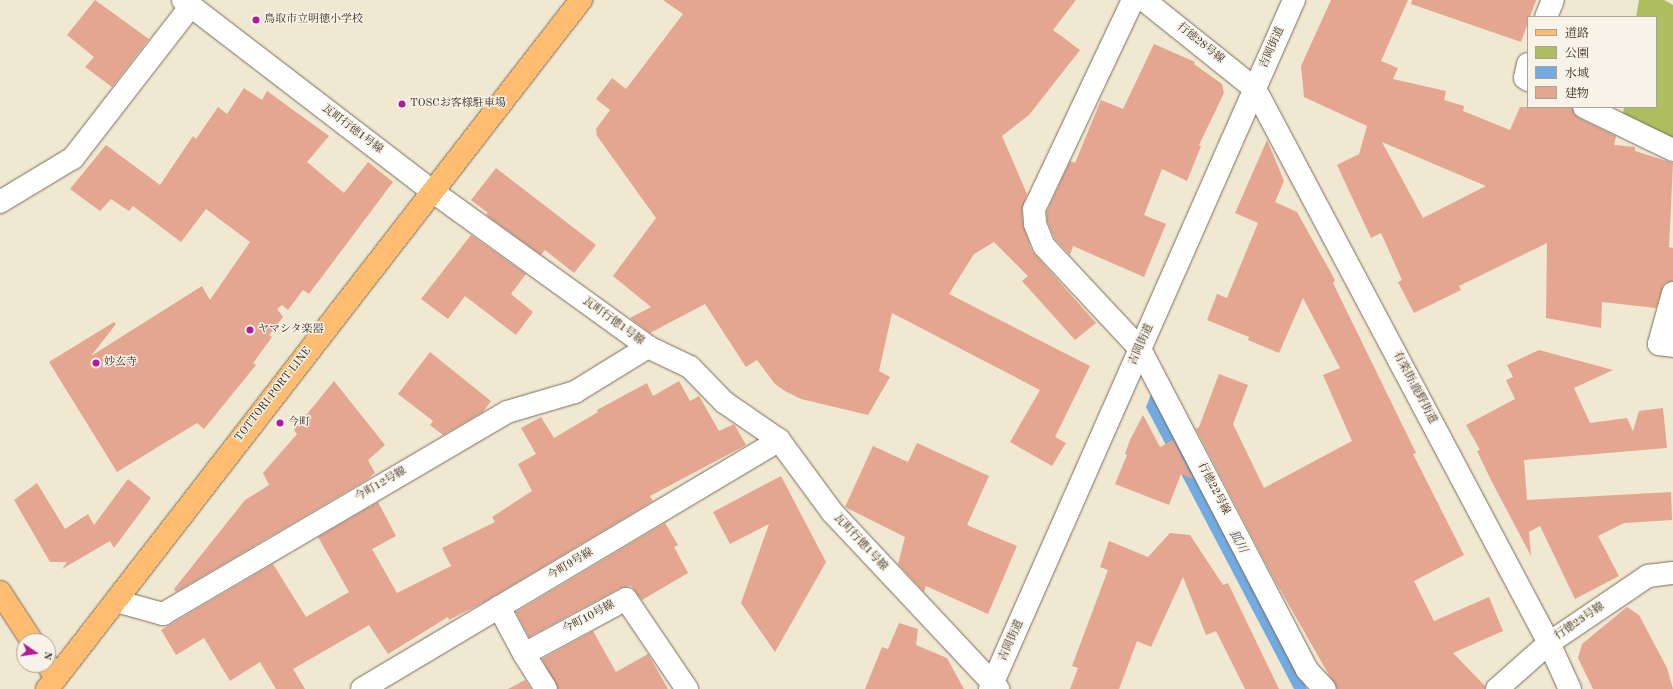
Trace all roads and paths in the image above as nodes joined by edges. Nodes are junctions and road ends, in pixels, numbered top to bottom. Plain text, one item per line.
1 (581, 0) edge
2 (1133, 0) edge
3 (1144, 0) edge
4 (1294, 0) edge
5 (1553, 0) edge
6 (187, 3) edge
7 (1546, 16) edge
8 (1527, 69) edge
9 (1527, 79) edge
10 (1255, 89) junction
11 (1586, 108) edge
12 (1673, 150) edge
13 (432, 191) junction
14 (0, 202) edge
15 (1673, 293) edge
16 (1673, 346) edge
17 (648, 347) junction
18 (1140, 349) junction
19 (779, 440) junction
20 (1673, 573) edge
21 (0, 592) edge
22 (116, 601) junction
23 (499, 607) junction
24 (27, 633) edge
25 (1549, 643) junction
26 (524, 654) junction
27 (54, 680) edge
28 (993, 688) edge
29 (362, 689) edge
30 (546, 689) edge
31 (687, 689) edge
32 (1325, 689) edge
33 (1497, 689) edge
34 (1570, 689) edge

1 - 13 main road, TOTTORI PORT LINE
2 - 18 street, 行徳22号線
3 - 10 street, 行徳28号線
4 - 10 street, 吉岡街道
5 - 7 street
6 - 13 street, 瓦町行徳1号線
6 - 14 street
8 - 9 street
10 - 18 street, 吉岡街道
10 - 25 street, 有楽街;鹿野街道
11 - 12 street
13 - 17 street, 瓦町行徳1号線
13 - 22 main road, TOTTORI PORT LINE
15 - 16 street
17 - 19 street, 瓦町行徳1号線
17 - 22 street, 今町12号線
18 - 28 street, 吉岡街道
18 - 32 street, 行徳22号線
19 - 23 street, 今町9号線
19 - 28 street, 瓦町行徳1号線
20 - 25 street, 行徳23号線
21 - 24 main road
22 - 27 main road, TOTTORI PORT LINE
23 - 26 street
23 - 29 street, 今町9号線
25 - 33 street, 行徳23号線
25 - 34 street, 有楽街;鹿野街道
26 - 30 street
26 - 31 street, 今町10号線

